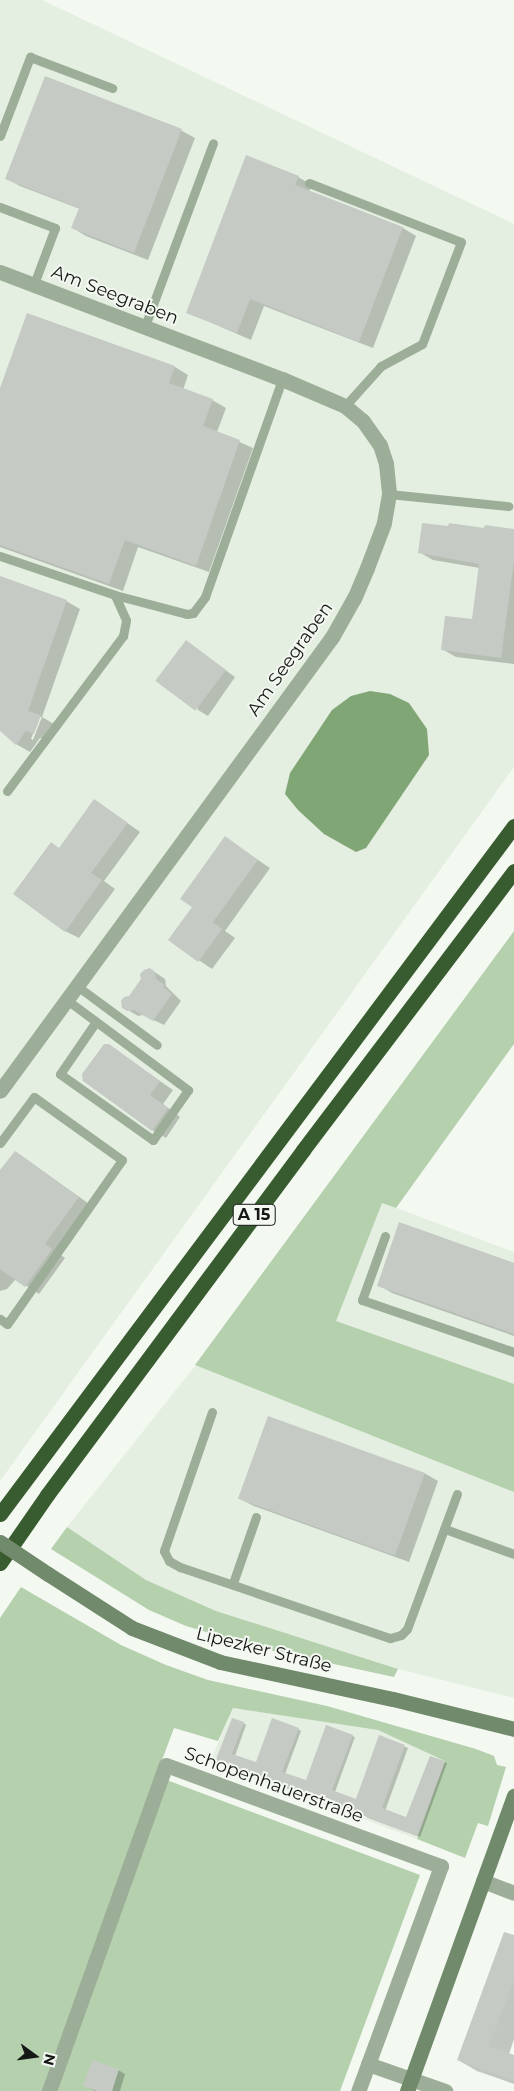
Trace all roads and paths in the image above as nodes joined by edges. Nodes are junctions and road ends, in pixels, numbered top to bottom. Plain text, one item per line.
1 (112, 88) dead end
2 (0, 136) edge
3 (213, 143) dead end
4 (309, 182) dead end
5 (0, 207) edge
6 (0, 272) edge
7 (34, 284) junction
8 (145, 326) junction
9 (282, 379) junction
10 (345, 406) junction
11 (389, 494) junction
12 (508, 506) dead end
13 (0, 556) edge
14 (115, 595) junction
15 (7, 791) dead end
16 (514, 826) edge
17 (514, 871) edge
18 (77, 986) junction
19 (67, 1000) junction
20 (95, 1023) junction
21 (157, 1045) dead end
22 (0, 1091) edge
23 (0, 1143) edge
24 (385, 1236) dead end
25 (0, 1319) edge
26 (514, 1352) edge
27 (212, 1412) dead end
28 (457, 1494) dead end
29 (0, 1514) edge
30 (256, 1517) dead end
31 (445, 1529) junction
32 (0, 1542) edge
33 (514, 1554) edge
34 (0, 1563) edge
35 (233, 1584) junction
36 (514, 1729) edge
37 (514, 1796) edge
38 (483, 1881) junction
39 (514, 1892) edge
40 (368, 2064) junction
41 (409, 2085) edge
42 (49, 2091) edge
43 (358, 2091) edge
44 (445, 2091) edge

1 - 2 lane
3 - 8 lane
4 - 10 lane
5 - 7 lane
6 - 7 street, Am Seegraben
7 - 8 street, Am Seegraben
8 - 9 street, Am Seegraben
9 - 10 street, Am Seegraben
9 - 14 lane
10 - 11 street, Am Seegraben
11 - 12 lane
11 - 18 street, Am Seegraben
13 - 14 lane
14 - 15 lane
16 - 29 highway, A 15
17 - 34 highway, A 15
18 - 19 street, Am Seegraben
18 - 21 lane
19 - 20 lane
19 - 22 street, Am Seegraben
20 - 20 lane
23 - 25 lane
24 - 26 lane
27 - 35 lane
28 - 31 lane
30 - 35 lane
31 - 33 lane
31 - 35 lane
32 - 36 main road, Lipezker Straße, bridge
37 - 38 main road
38 - 39 street
38 - 41 main road
40 - 41 street
40 - 42 street, Schopenhauerstraße
40 - 43 street, Schopenhauerstraße
41 - 44 street

